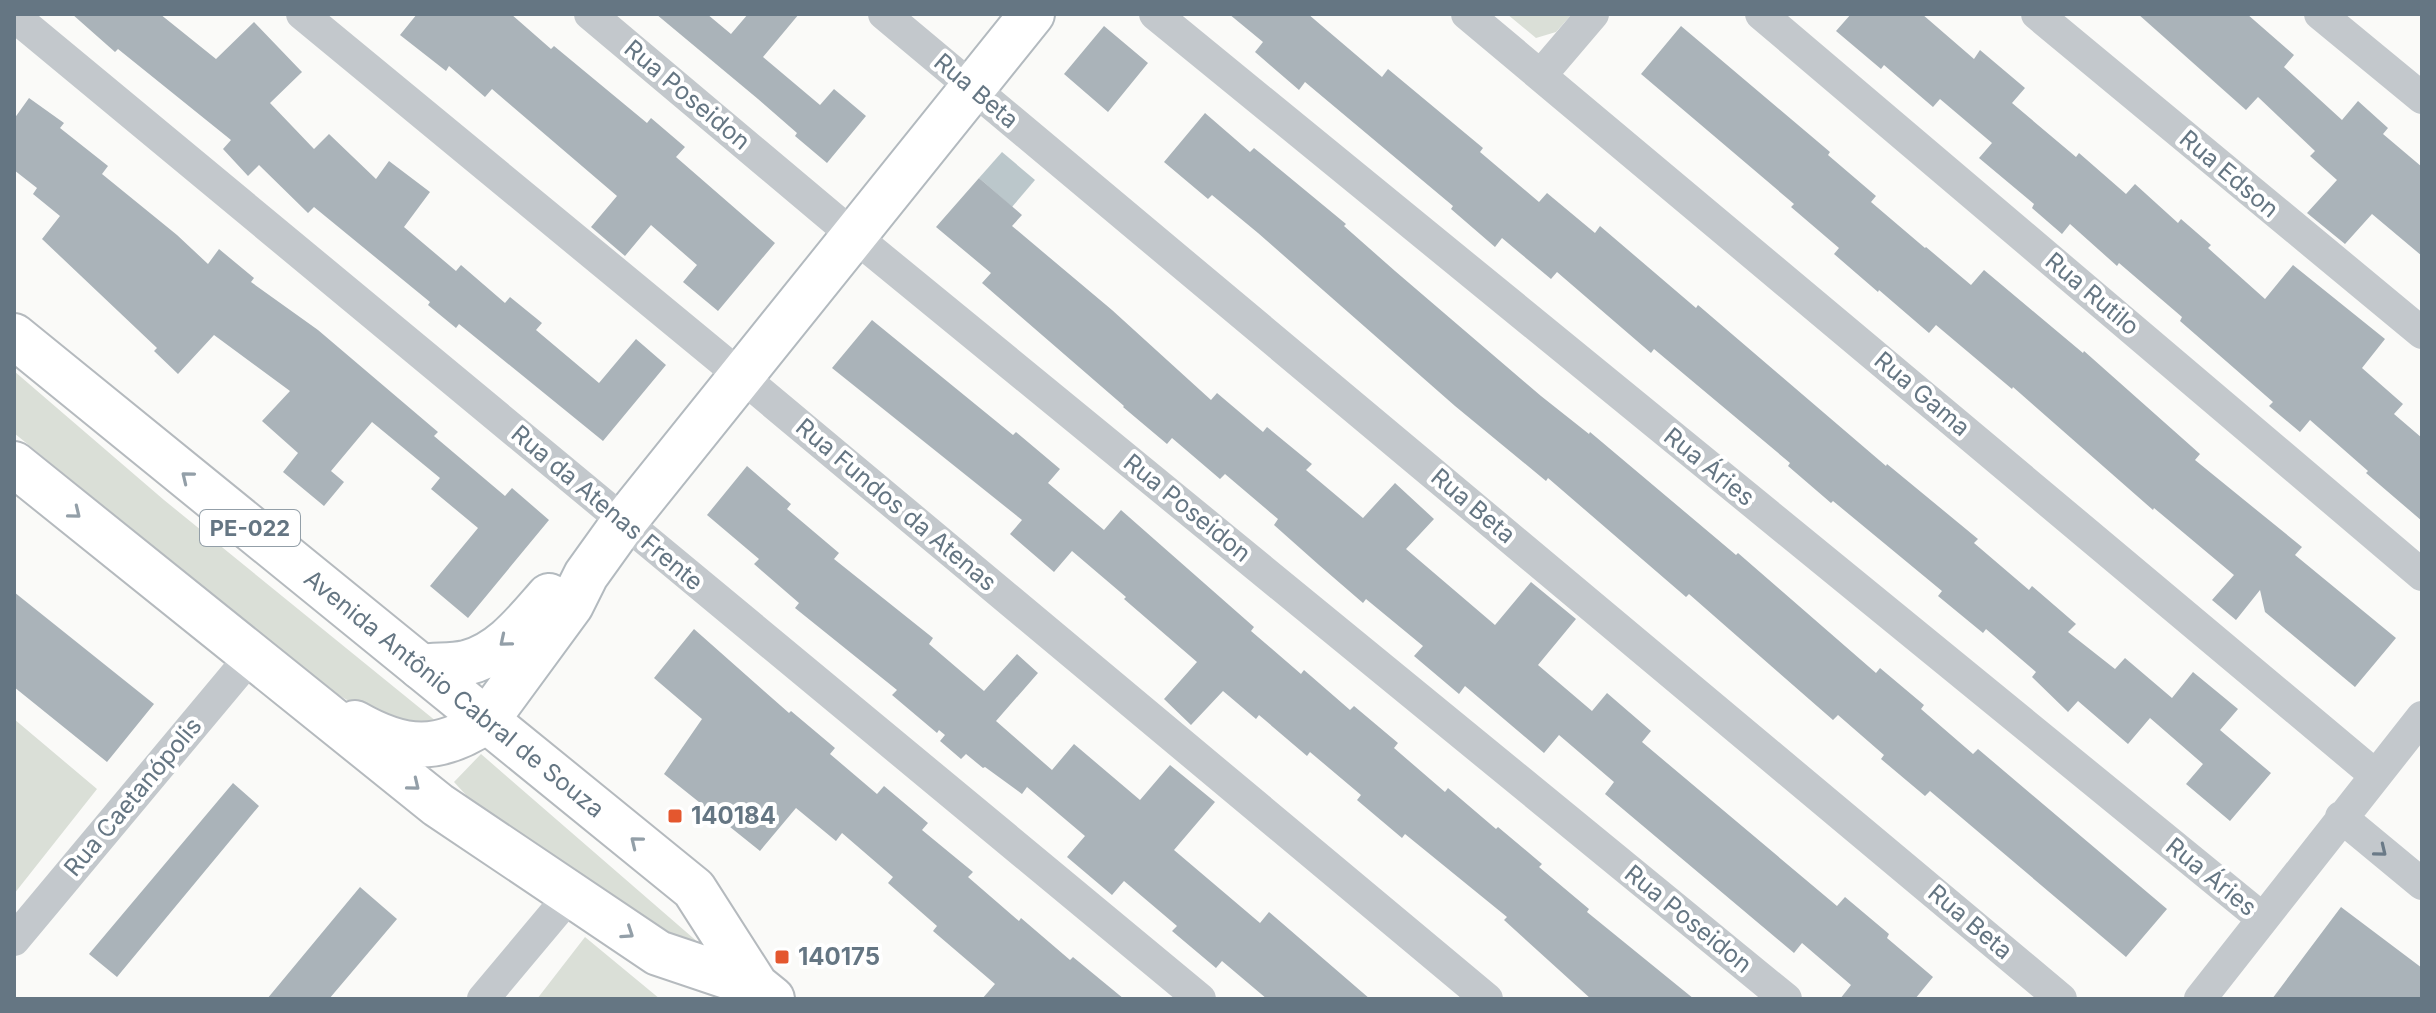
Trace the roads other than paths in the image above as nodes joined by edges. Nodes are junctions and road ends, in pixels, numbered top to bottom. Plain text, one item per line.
1 (302, 14) edge
2 (590, 14) edge
3 (884, 14) edge
4 (1032, 14) edge
5 (1155, 14) edge
6 (1467, 14) edge
7 (1593, 14) edge
8 (1761, 14) edge
9 (2037, 14) edge
10 (2320, 14) edge
11 (14, 16) edge
12 (1541, 75) junction
13 (973, 88) junction
14 (2422, 98) edge
15 (854, 236) junction
16 (2422, 333) edge
17 (14, 336) edge
18 (741, 376) junction
19 (14, 464) edge
20 (624, 522) junction
21 (586, 575) junction
22 (2422, 575) edge
23 (252, 655) junction
24 (421, 667) junction
25 (309, 702) junction
26 (2421, 719) edge
27 (486, 721) junction
28 (2375, 775) junction
29 (2341, 817) junction
30 (2422, 884) edge
31 (571, 894) junction
32 (2263, 919) junction
33 (14, 940) edge
34 (764, 992) edge
35 (483, 999) edge
36 (1200, 999) edge
37 (1487, 999) edge
38 (1786, 999) edge
39 (2061, 999) edge
40 (2200, 999) edge

1 - 18 street, Rua Fundos da Atenas
2 - 15 street, Rua Poseidon
3 - 13 street, Rua Beta
4 - 13 main road
5 - 32 street, Rua Áries
6 - 12 street, Rua Gama
7 - 12 street
8 - 22 street, Rua Rutilo
9 - 16 street, Rua Edson
10 - 14 street
11 - 20 street, Rua da Atenas Frente
12 - 28 street, Rua Gama
13 - 15 main road
13 - 39 street, Rua Beta
15 - 18 main road
15 - 38 street, Rua Poseidon
24 -> 17 main road, Avenida Antônio Cabral de Souza / PE-022
18 - 20 main road
18 - 37 street, Rua Fundos da Atenas
19 -> 23 main road, Avenida Antônio Cabral de Souza / PE-022
20 - 21 main road
20 - 36 street, Rua da Atenas Frente
21 -> 24 main road
21 - 27 main road
23 - 25 main road, Avenida Antônio Cabral de Souza / PE-022
23 - 33 street, Rua Caetanópolis
24 - 27 main road, Avenida Antônio Cabral de Souza / PE-022
25 - 27 main road
25 -> 31 main road, Avenida Antônio Cabral de Souza / PE-022
26 - 28 street
34 -> 27 main road, Avenida Antônio Cabral de Souza / PE-022
28 - 29 street
29 -> 30 street
29 - 32 street
31 -> 34 main road, Avenida Antônio Cabral de Souza / PE-022
31 - 35 street
32 - 40 street

